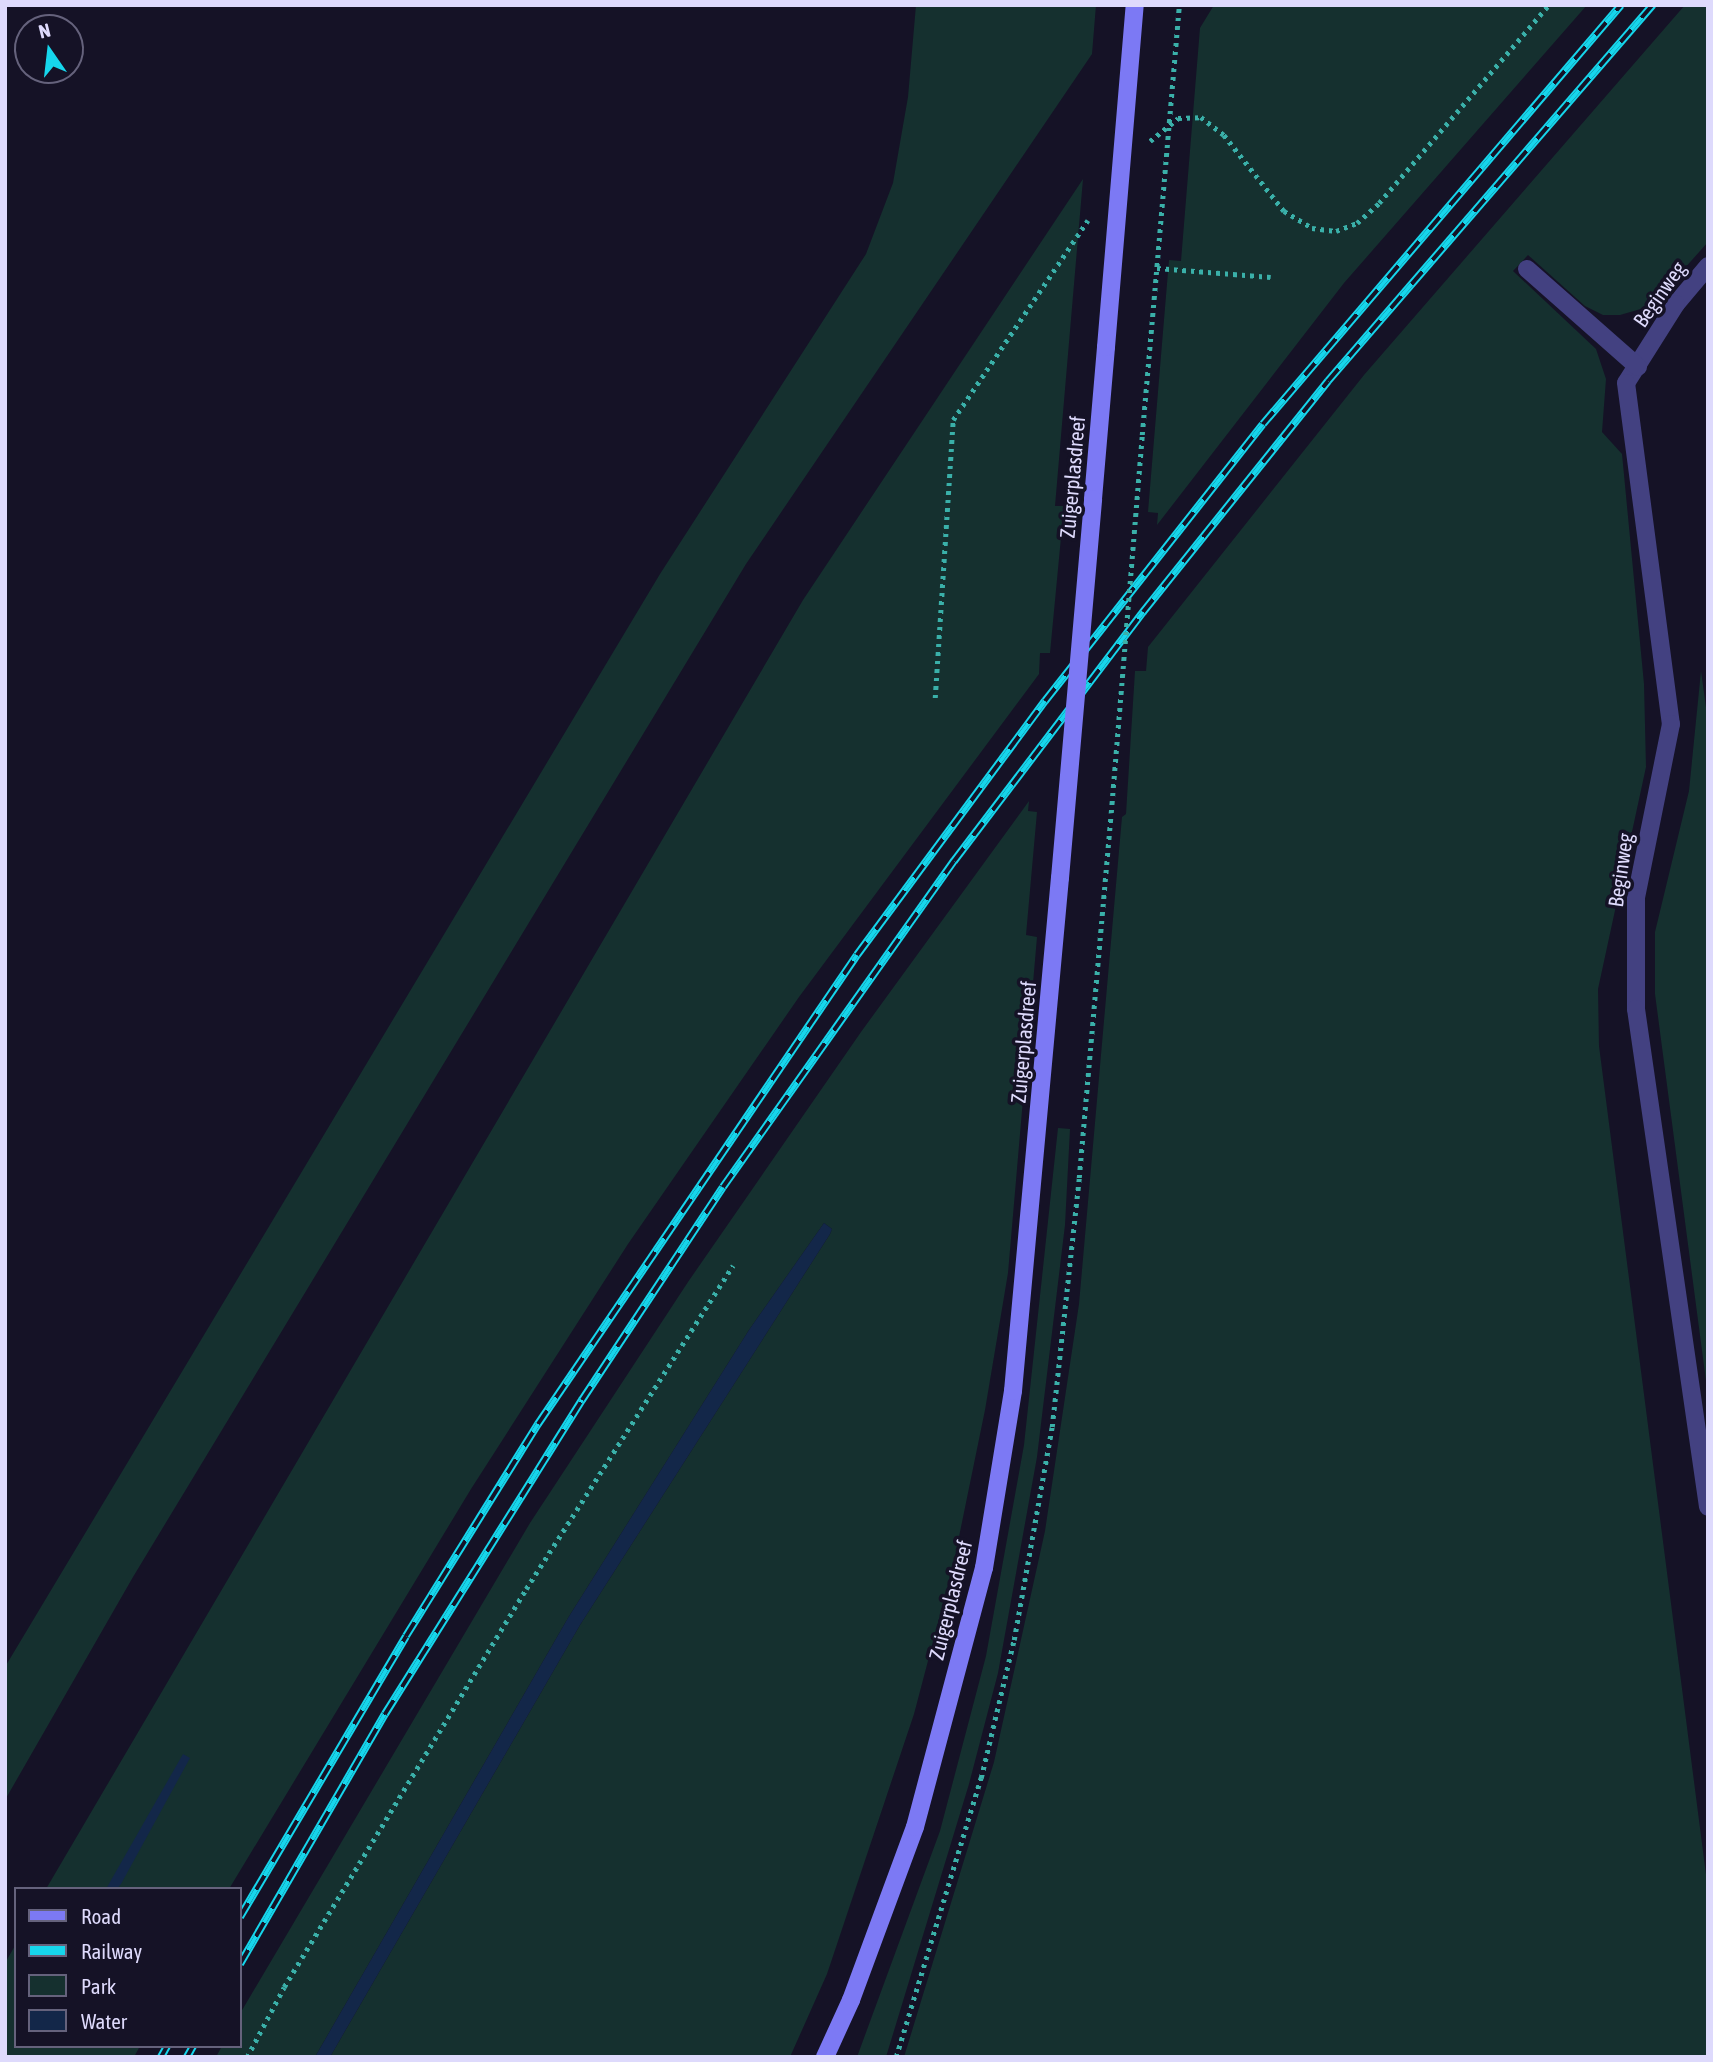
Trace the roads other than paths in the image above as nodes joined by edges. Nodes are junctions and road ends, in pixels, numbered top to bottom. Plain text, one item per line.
1 (1135, 5) edge
2 (1708, 266) edge
3 (1527, 269) dead end
4 (1638, 367) junction
5 (1708, 1507) edge
6 (825, 2057) edge

1 - 6 main road, Zuigerplasdreef, bridge
2 - 4 lane, Beginweg
3 - 4 lane
4 - 5 lane, Beginweg

